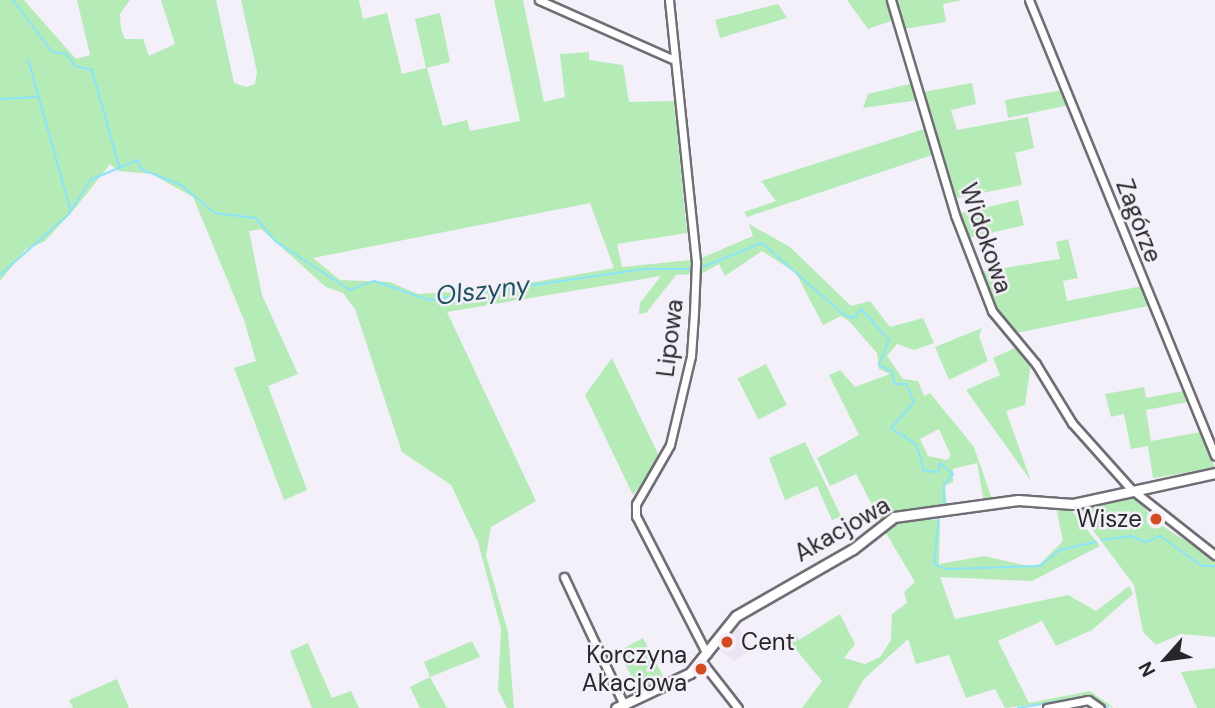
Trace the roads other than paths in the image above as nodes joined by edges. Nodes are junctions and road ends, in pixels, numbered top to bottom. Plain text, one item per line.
1 (539, 0) edge
2 (669, 0) edge
3 (891, 0) edge
4 (1029, 0) edge
5 (672, 59) junction
6 (1215, 455) edge
7 (1215, 473) edge
8 (1131, 489) junction
9 (1215, 555) edge
10 (564, 577) dead end
11 (705, 658) junction
12 (620, 707) edge
13 (738, 708) edge
14 (1047, 708) edge
15 (1100, 708) edge

1 - 5 street
2 - 5 street, Lipowa
3 - 8 street, Widokowa
4 - 6 street, Zagórze
5 - 11 street, Lipowa
7 - 8 street, Akacjowa
8 - 9 street
8 - 11 street, Akacjowa
10 - 12 street
11 - 12 street, Akacjowa
11 - 13 street
14 - 15 street

